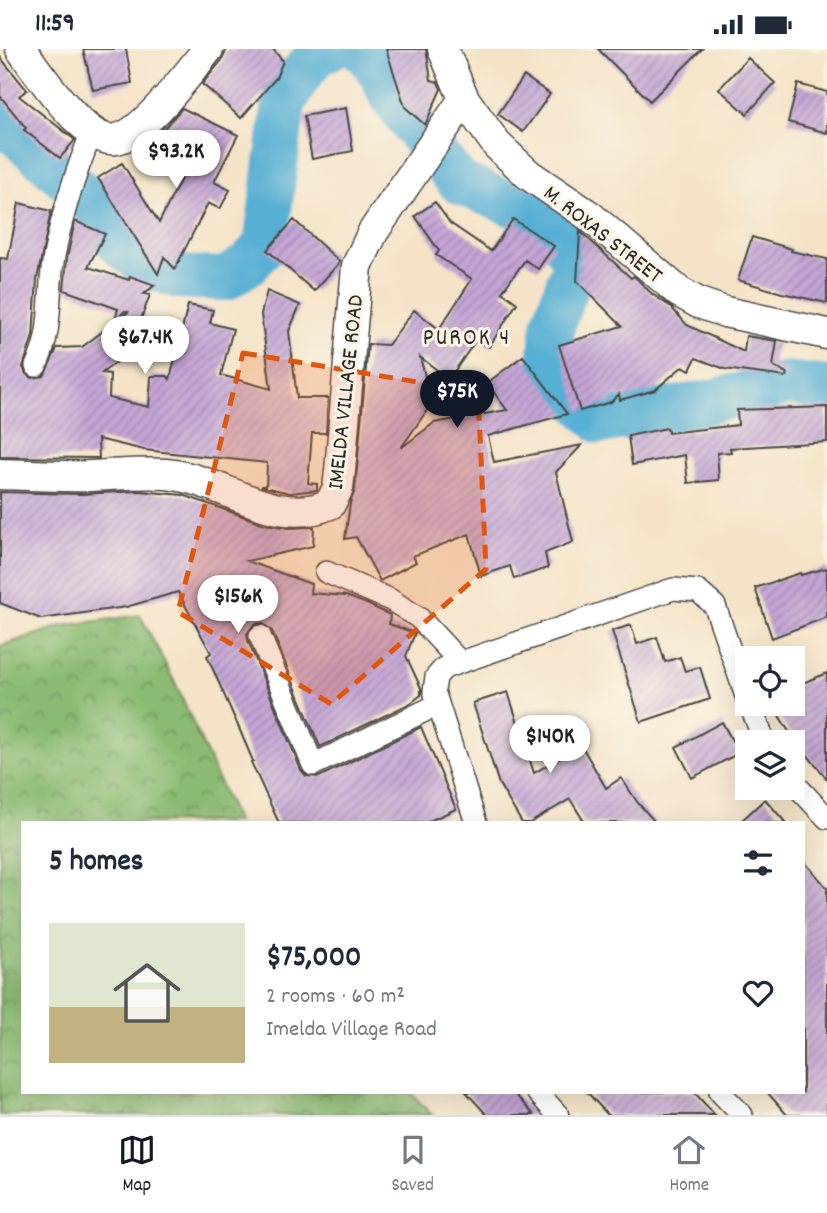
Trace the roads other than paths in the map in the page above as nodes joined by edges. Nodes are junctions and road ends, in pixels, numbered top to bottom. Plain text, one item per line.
1 (21, 49) edge
2 (208, 49) edge
3 (443, 49) edge
4 (464, 99) junction
5 (88, 141) junction
6 (827, 334) edge
7 (36, 366) dead end
8 (0, 474) edge
9 (326, 572) dead end
10 (260, 636) dead end
11 (460, 662) junction
12 (735, 664) edge
13 (437, 705) junction
14 (805, 795) edge
15 (827, 818) edge
16 (475, 821) edge
17 (539, 1094) edge
18 (722, 1094) edge
19 (558, 1115) edge
20 (742, 1115) edge

1 - 5 main road
2 - 5 main road
3 - 4 main road, M. ROXAS STREET
4 - 6 main road, M. ROXAS STREET
4 - 8 main road, IMELDA VILLAGE ROAD
5 - 7 street
9 - 11 street
10 - 13 street
11 - 12 street
11 - 13 street
13 - 16 street
14 - 15 street
17 - 19 street
18 - 20 street

